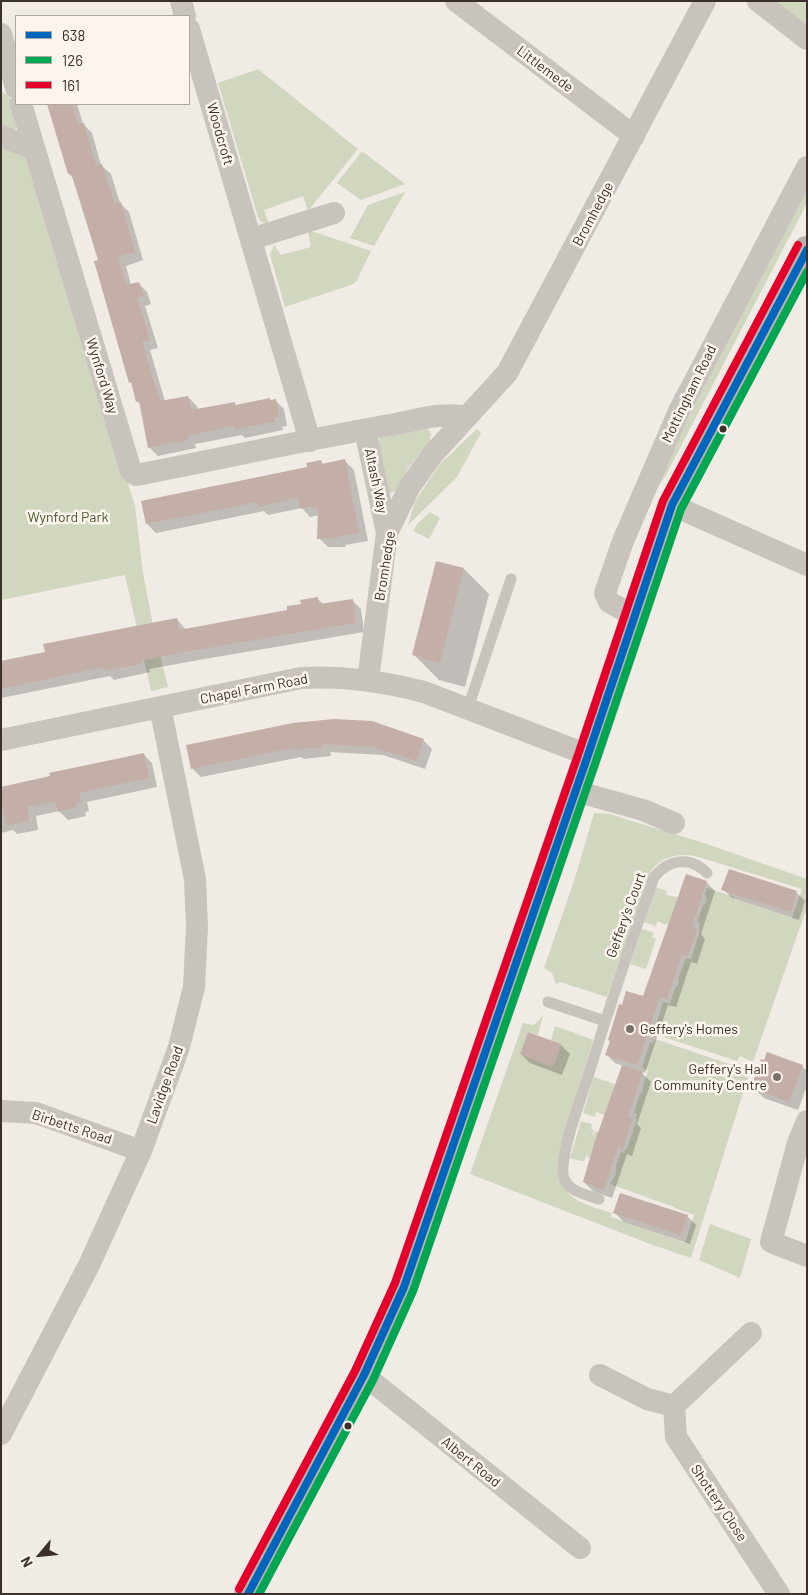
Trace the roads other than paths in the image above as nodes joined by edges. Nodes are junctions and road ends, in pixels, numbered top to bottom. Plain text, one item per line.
1 (181, 1) edge
2 (456, 1) edge
3 (705, 1) edge
4 (758, 1) edge
5 (185, 15) edge
6 (190, 32) edge
7 (1, 34) edge
8 (807, 38) edge
9 (10, 81) edge
10 (21, 105) edge
11 (1, 136) edge
12 (634, 136) junction
13 (34, 149) junction
14 (807, 167) edge
15 (334, 214) dead end
16 (251, 239) junction
17 (807, 250) edge
18 (467, 417) junction
19 (364, 430) junction
20 (310, 441) junction
21 (672, 505) junction
22 (387, 534) junction
23 (807, 566) edge
24 (511, 579) dead end
25 (634, 616) junction
26 (368, 680) junction
27 (160, 707) junction
28 (468, 708) junction
29 (1, 740) edge
30 (588, 755) junction
31 (575, 791) junction
32 (674, 822) dead end
33 (707, 873) dead end
34 (548, 1002) dead end
35 (605, 1021) junction
36 (1, 1111) edge
37 (807, 1120) edge
38 (141, 1151) junction
39 (599, 1199) dead end
40 (807, 1256) edge
41 (751, 1333) dead end
42 (364, 1375) junction
43 (600, 1375) dead end
44 (674, 1406) junction
45 (1, 1434) edge
46 (580, 1548) dead end
47 (248, 1594) edge
48 (779, 1594) edge

1 - 5 street
2 - 12 street, Littlemede
3 - 12 street, Bromhedge
4 - 8 street
6 - 16 street, Woodcroft
7 - 9 street
10 - 13 street, Wynford Way
11 - 13 street
12 - 18 street, Bromhedge
13 - 20 street, Wynford Way
14 - 25 street, Mottingham Road
15 - 16 street
16 - 20 street, Woodcroft
17 - 21 main road
18 - 19 street
18 - 22 street, Bromhedge
19 - 20 street
19 - 22 street, Altash Way
21 - 23 street
21 - 25 main road
22 - 26 street, Bromhedge
24 - 28 lane
25 - 30 main road
26 - 27 street, Chapel Farm Road
26 - 28 street, Chapel Farm Road
27 - 29 street, Chapel Farm Road
27 - 38 street, Lavidge Road
28 - 30 street, Chapel Farm Road
30 - 31 main road
31 - 32 street
31 - 42 main road
33 - 35 lane, Geffery's Court
34 - 35 lane
35 - 39 lane, Geffery's Court
36 - 38 street, Birbetts Road
37 - 40 street
38 - 45 street, Lavidge Road
41 - 44 street
42 - 46 street, Albert Road
42 - 47 main road
43 - 44 street
44 - 48 street, Shottery Close

